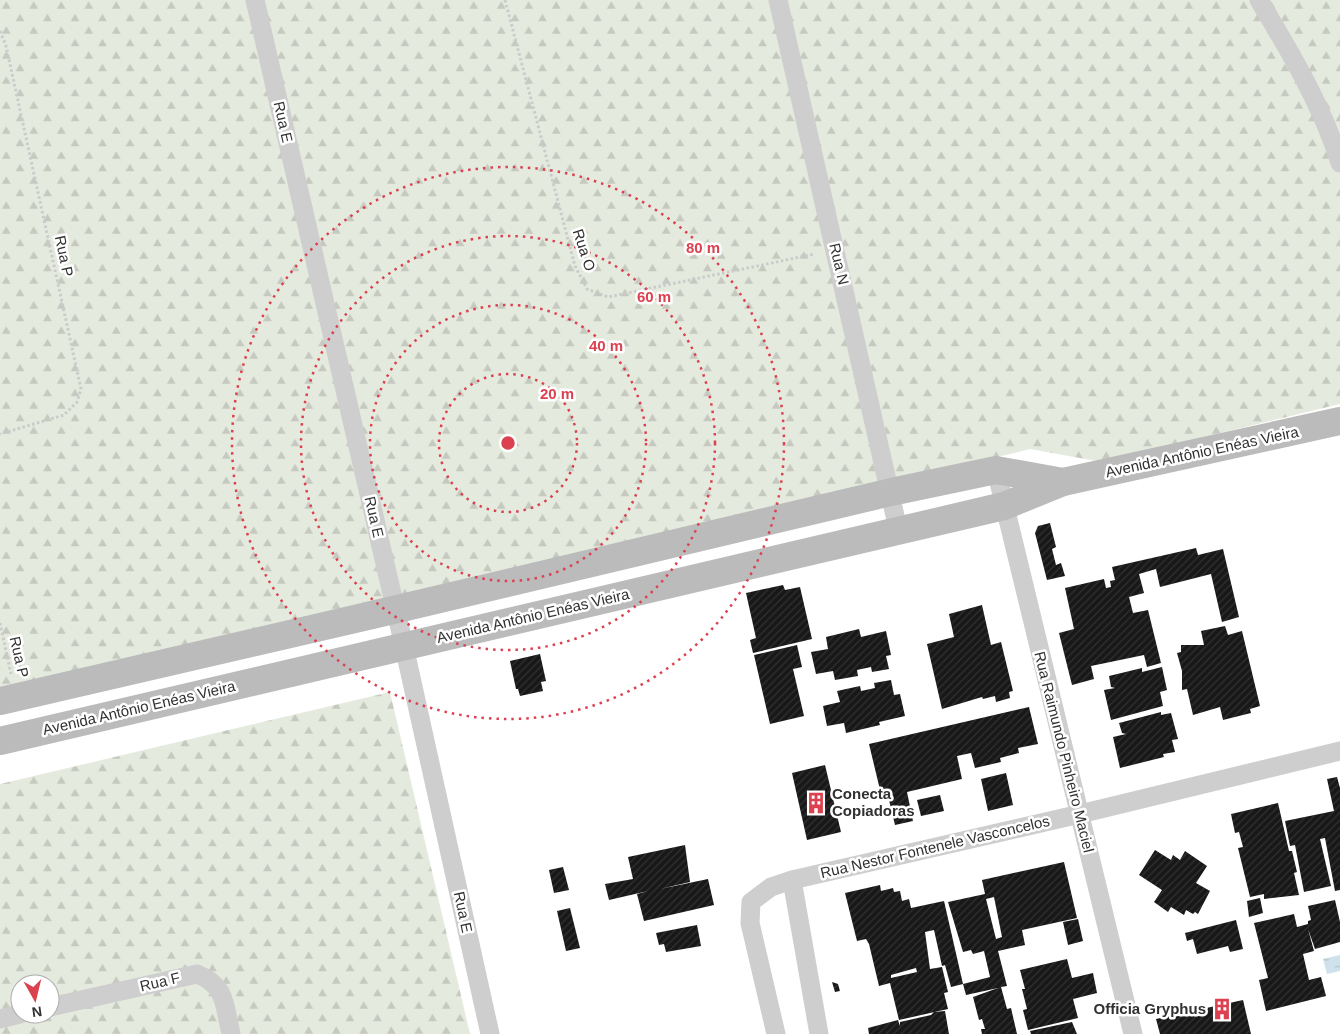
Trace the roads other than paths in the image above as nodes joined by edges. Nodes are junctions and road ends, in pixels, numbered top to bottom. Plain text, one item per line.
1 (255, 0) edge
2 (778, 0) edge
3 (1259, 0) edge
4 (1340, 164) edge
5 (1340, 421) edge
6 (996, 470) junction
7 (1064, 482) junction
8 (891, 492) junction
9 (1004, 506) junction
10 (898, 529) junction
11 (395, 610) junction
12 (404, 646) junction
13 (8, 699) edge
14 (0, 741) edge
15 (1340, 751) edge
16 (1080, 814) junction
17 (792, 880) junction
18 (60, 1005) edge
19 (230, 1034) edge
20 (490, 1034) edge
21 (776, 1034) edge
22 (819, 1034) edge
23 (1133, 1034) edge

1 - 11 street, Rua E
2 - 8 street, Rua N
3 - 4 street
5 - 7 street, Avenida Antônio Enéas Vieira
6 - 7 street, Avenida Antônio Enéas Vieira
6 - 8 street, Avenida Antônio Enéas Vieira
6 - 9 street, Rua Raimundo Pinheiro Maciel
7 - 9 street, Avenida Antônio Enéas Vieira
8 - 10 street, Rua N
8 - 11 street, Avenida Antônio Enéas Vieira
9 - 10 street, Avenida Antônio Enéas Vieira
9 - 16 street, Rua Raimundo Pinheiro Maciel
10 - 12 street, Avenida Antônio Enéas Vieira
11 - 12 street, Rua E
11 - 13 street, Avenida Antônio Enéas Vieira
12 - 14 street, Avenida Antônio Enéas Vieira
12 - 20 street, Rua E
15 - 16 street, Rua Nestor Fontenele Vasconcelos
16 - 17 street, Rua Nestor Fontenele Vasconcelos
16 - 23 street, Rua Raimundo Pinheiro Maciel
17 - 21 street, Rua Nestor Fontenele Vasconcelos
17 - 22 street
18 - 19 street, Rua F

